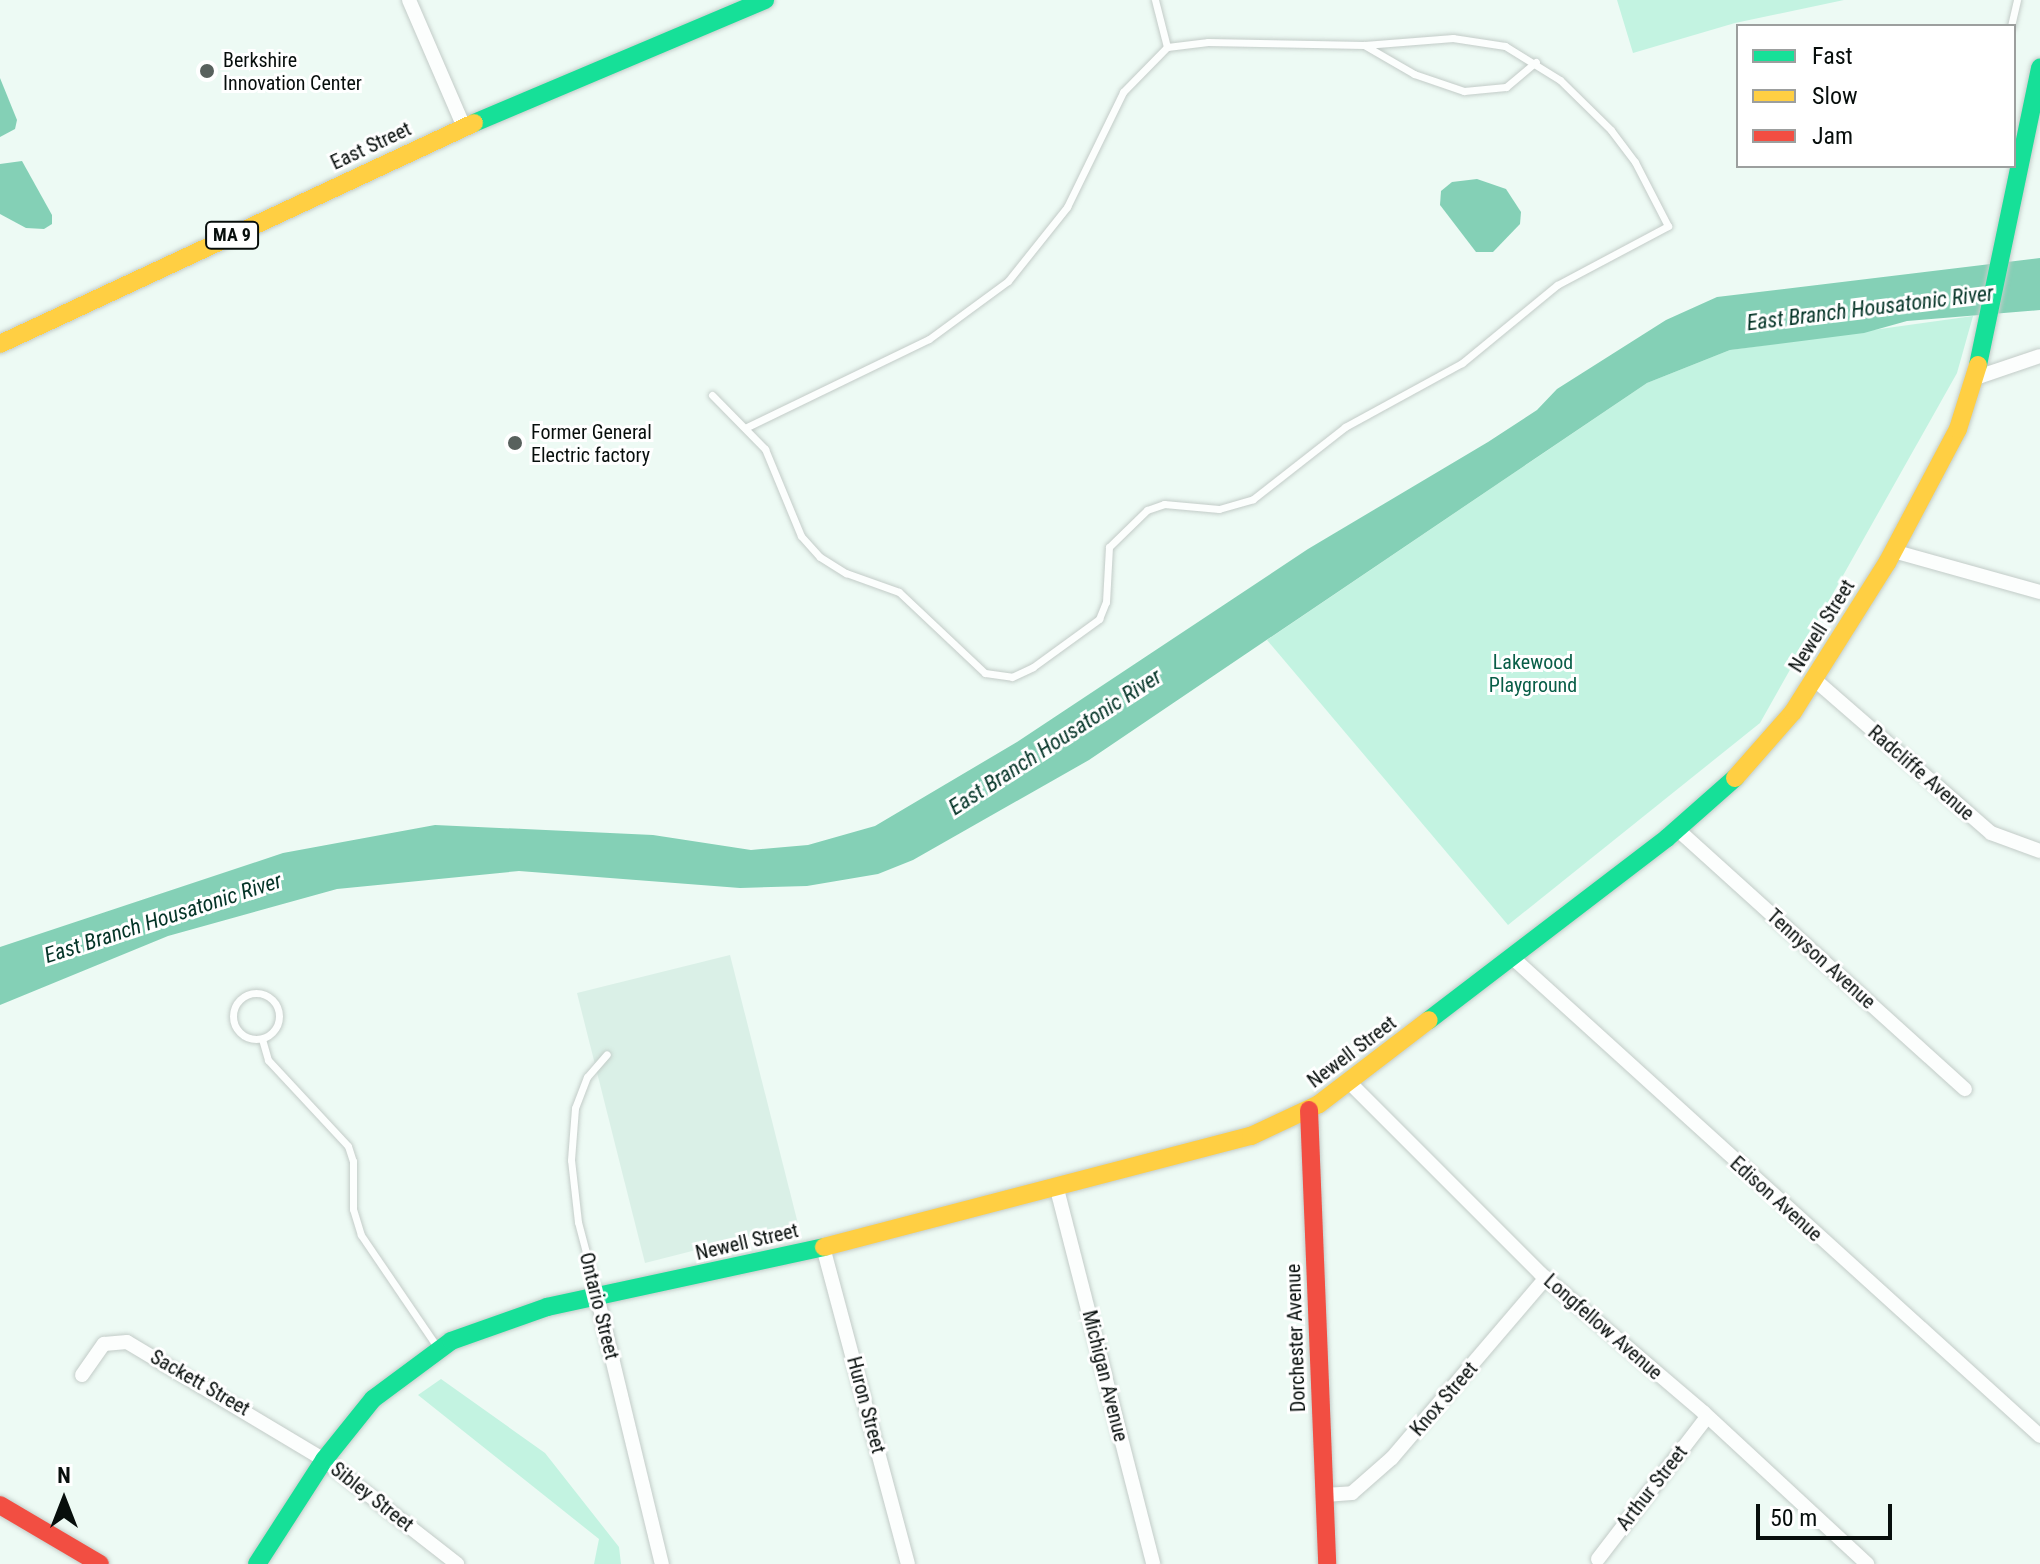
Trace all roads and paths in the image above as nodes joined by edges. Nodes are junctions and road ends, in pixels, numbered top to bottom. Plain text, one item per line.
1 (409, 0) edge
2 (765, 0) edge
3 (1155, 0) edge
4 (2017, 0) edge
5 (2011, 24) edge
6 (1364, 45) junction
7 (1167, 47) junction
8 (1536, 62) junction
9 (2040, 67) edge
10 (2037, 99) edge
11 (464, 127) junction
12 (2018, 156) edge
13 (0, 344) edge
14 (2040, 356) edge
15 (1978, 377) junction
16 (712, 395) dead end
17 (745, 428) junction
18 (1893, 551) junction
19 (2040, 592) edge
20 (1815, 680) junction
21 (1677, 829) junction
22 (2038, 851) edge
23 (1514, 959) junction
24 (262, 1039) junction
25 (607, 1054) dead end
26 (1348, 1081) junction
27 (1965, 1089) dead end
28 (1309, 1110) junction
29 (1057, 1189) junction
30 (823, 1247) junction
31 (1546, 1278) junction
32 (597, 1296) junction
33 (439, 1349) junction
34 (82, 1375) dead end
35 (1707, 1417) junction
36 (2040, 1436) edge
37 (324, 1460) junction
38 (1325, 1495) junction
39 (0, 1505) edge
40 (1598, 1559) dead end
41 (1857, 1561) edge
42 (100, 1564) edge
43 (257, 1564) edge
44 (457, 1564) edge
45 (662, 1564) edge
46 (908, 1564) edge
47 (1153, 1564) edge
48 (1327, 1564) edge

1 - 11 street
2 - 11 main road, East Street / MA 9
3 - 7 lane
4 - 5 lane
6 - 7 lane
6 - 8 lane
6 - 8 lane
7 - 17 lane
8 - 17 lane
9 - 10 main road, Newell Street
10 - 12 main road, Newell Street
11 - 13 main road, East Street / MA 9
12 - 15 main road, Newell Street
14 - 15 street
15 - 18 main road, Newell Street
16 - 17 lane
18 - 19 street
18 - 20 main road, Newell Street
20 - 21 main road, Newell Street
20 - 22 street, Radcliffe Avenue
21 - 23 main road, Newell Street
21 - 27 street, Tennyson Avenue
23 - 26 main road, Newell Street
23 - 36 street, Edison Avenue
24 - 24 lane
24 - 33 lane
25 - 32 lane, Ontario Street
26 - 28 main road, Newell Street
26 - 31 street, Longfellow Avenue
28 - 29 main road, Newell Street
28 - 38 main road, Dorchester Avenue
29 - 30 main road, Newell Street
29 - 47 street, Michigan Avenue
30 - 32 main road, Newell Street
30 - 46 street, Huron Street
31 - 35 street, Longfellow Avenue
31 - 38 street, Knox Street
32 - 33 main road, Newell Street
32 - 45 street, Ontario Street
33 - 37 main road, Newell Street
34 - 37 street, Sackett Street
35 - 40 street, Arthur Street
35 - 41 street, Longfellow Avenue
37 - 43 main road, Newell Street
37 - 44 street, Sibley Street
38 - 48 main road, Dorchester Avenue
39 - 42 main road

